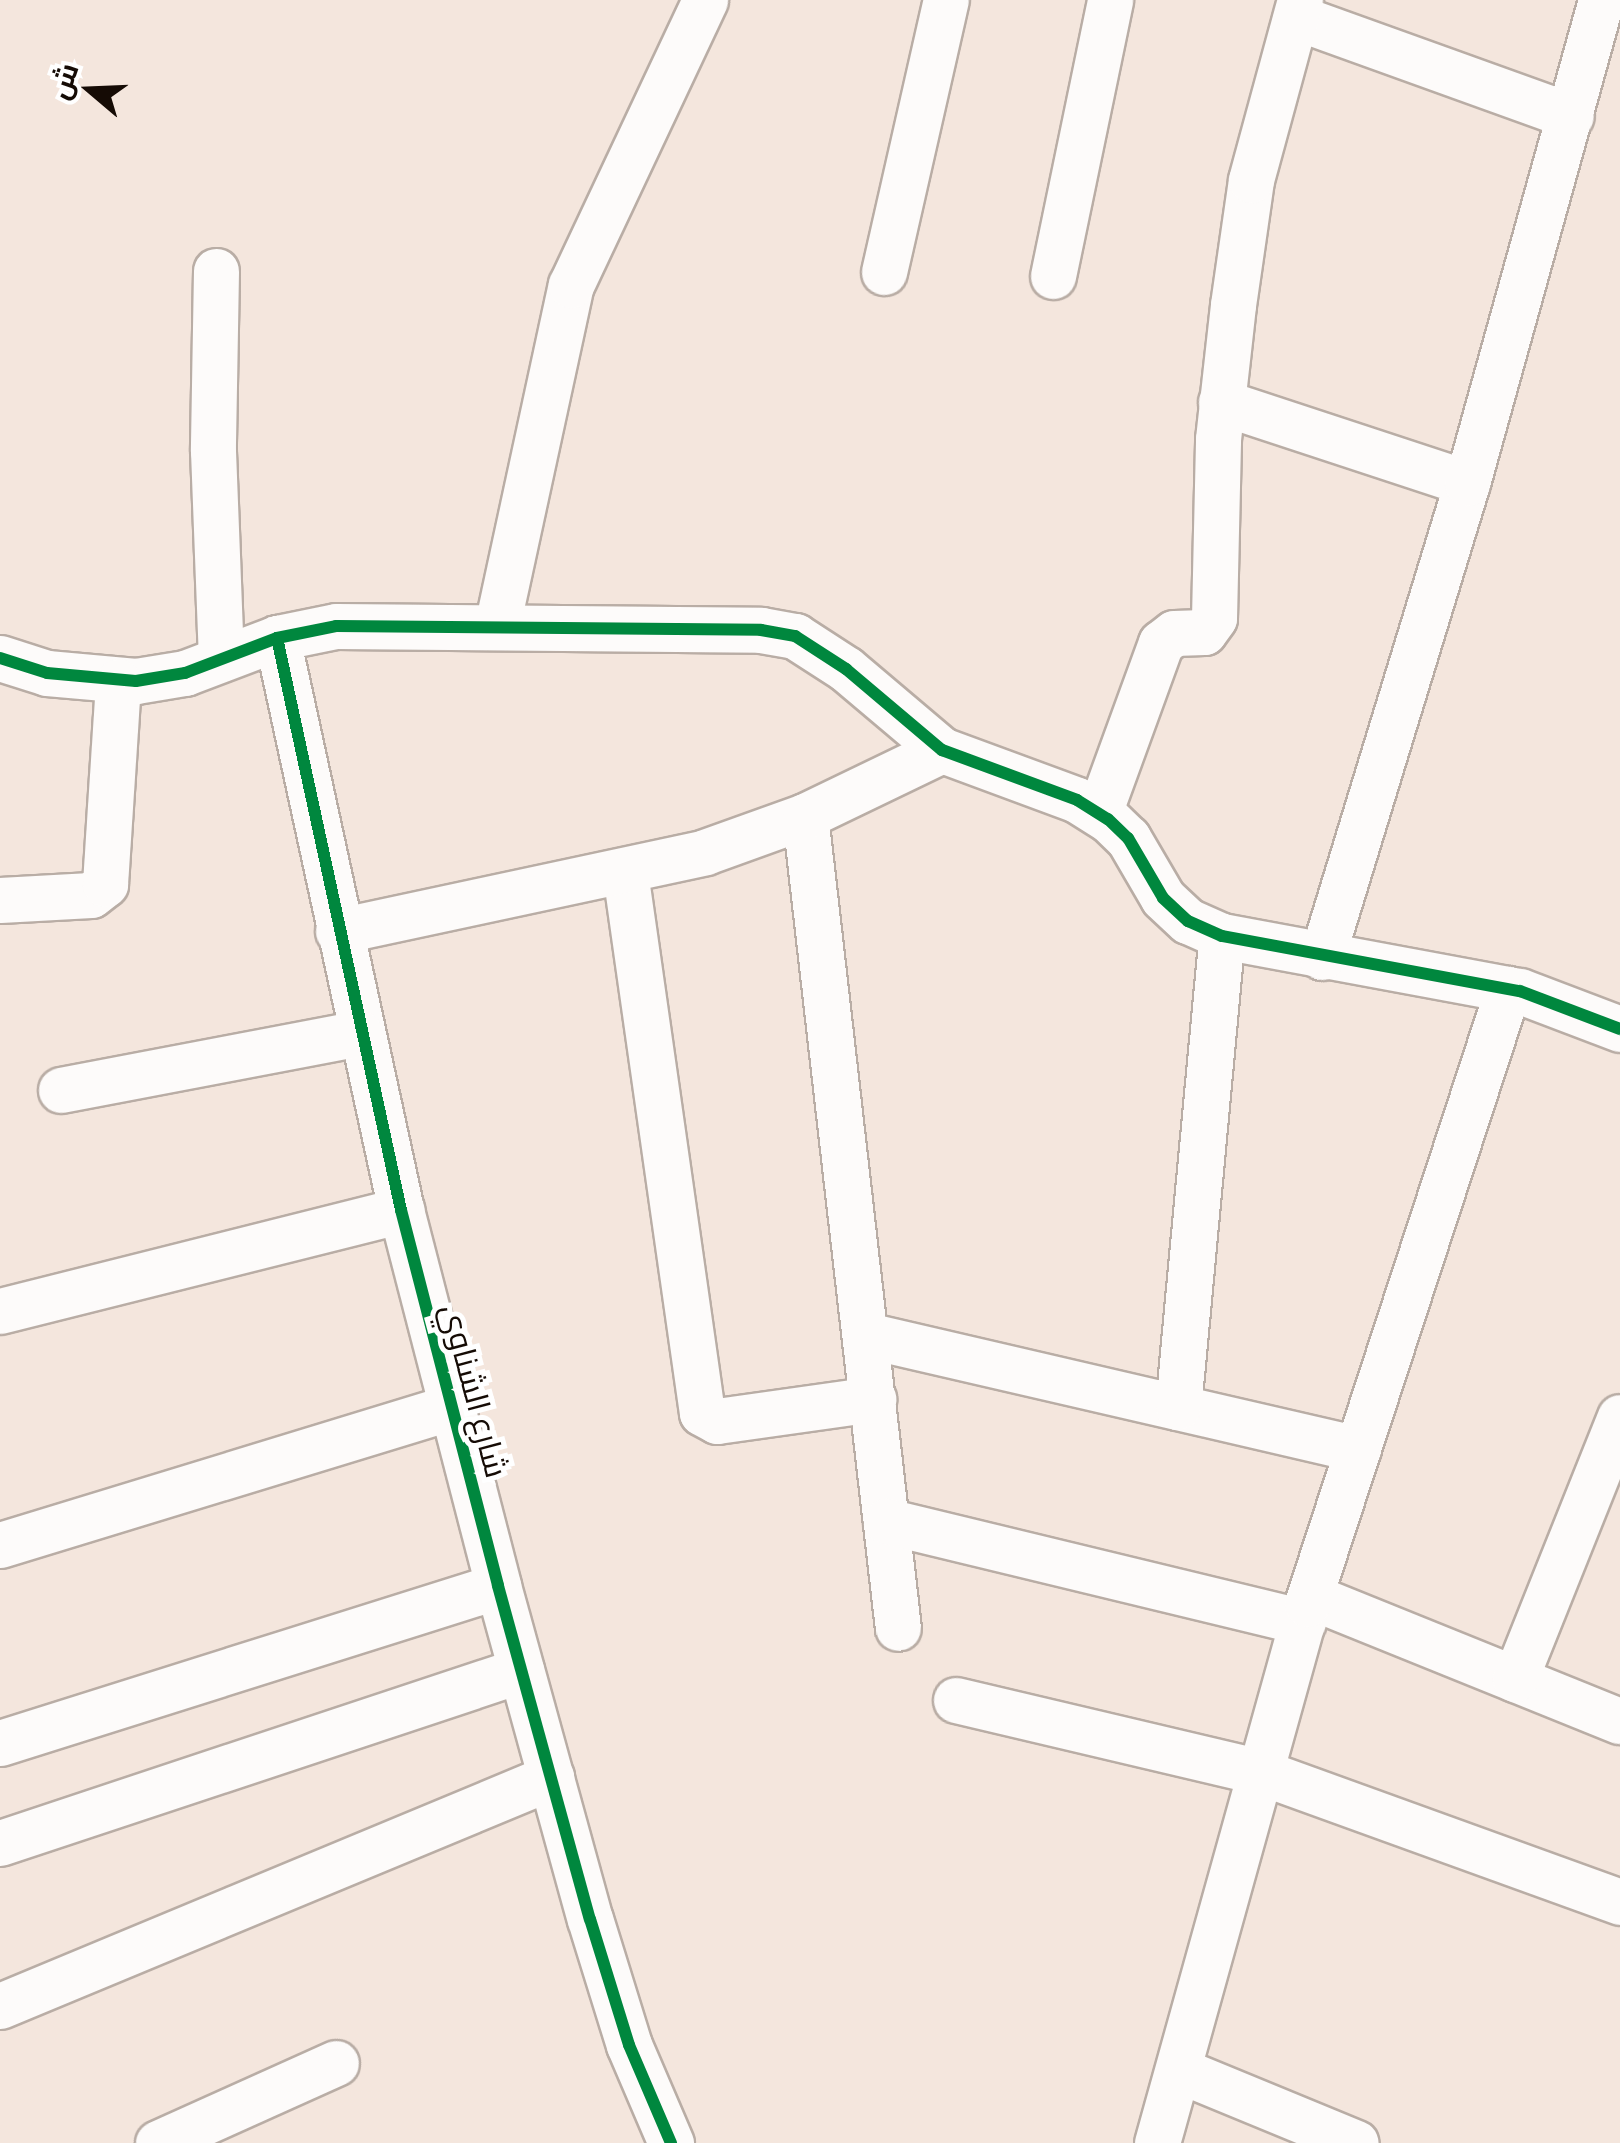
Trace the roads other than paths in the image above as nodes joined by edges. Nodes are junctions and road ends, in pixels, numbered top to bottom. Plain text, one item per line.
1 (705, 0) edge
2 (946, 0) edge
3 (1110, 0) edge
4 (1592, 3) edge
5 (1298, 8) edge
6 (1571, 116) junction
7 (216, 271) dead end
8 (884, 272) dead end
9 (1053, 276) dead end
10 (1221, 402) junction
11 (1467, 483) junction
12 (497, 626) junction
13 (277, 638) junction
14 (0, 658) edge
15 (221, 659) junction
16 (118, 680) junction
17 (942, 750) junction
18 (1098, 813) junction
19 (805, 816) junction
20 (625, 872) junction
21 (0, 900) edge
22 (338, 931) junction
23 (1222, 936) junction
24 (1322, 957) junction
25 (1508, 989) junction
26 (1620, 1029) edge
27 (360, 1033) junction
28 (61, 1090) dead end
29 (401, 1210) junction
30 (0, 1311) edge
31 (866, 1335) junction
32 (873, 1399) junction
33 (454, 1406) junction
34 (1178, 1408) junction
35 (1620, 1417) edge
36 (1358, 1449) junction
37 (886, 1522) junction
38 (0, 1544) edge
39 (498, 1586) junction
40 (1306, 1609) junction
41 (898, 1628) dead end
42 (521, 1670) junction
43 (1515, 1679) junction
44 (956, 1700) dead end
45 (1620, 1721) edge
46 (0, 1743) edge
47 (1261, 1772) junction
48 (551, 1776) junction
49 (0, 1843) edge
50 (1620, 1902) edge
51 (0, 2006) edge
52 (336, 2063) dead end
53 (1178, 2070) junction
54 (158, 2143) edge
55 (671, 2143) edge
56 (1157, 2143) edge
57 (1356, 2143) edge

1 - 12 street
2 - 8 street
3 - 9 street
4 - 6 street
5 - 6 street
5 - 10 street
6 - 11 street
7 - 15 street
10 - 11 street
10 - 18 street
11 - 24 street
12 - 13 street
12 - 17 street
13 - 15 street
13 - 22 street, شارع الشناوي
14 - 16 street
15 - 16 street
16 - 21 street
17 - 18 street
17 - 19 street
18 - 23 street
19 - 20 street
19 - 31 street
20 - 22 street
20 - 32 street
22 - 27 street, شارع الشناوي
23 - 24 street
23 - 34 street
24 - 25 street
25 - 26 street
25 - 36 street
27 - 28 street
27 - 29 street, شارع الشناوي
29 - 30 street
29 - 33 street, شارع الشناوي
31 - 32 street
31 - 34 street
32 - 37 street
33 - 38 street
33 - 39 street, شارع الشناوي
34 - 36 street
35 - 43 street
36 - 40 street
37 - 40 street
37 - 41 street
39 - 42 street, شارع الشناوي
39 - 46 street
40 - 43 street
40 - 47 street
42 - 48 street, شارع الشناوي
42 - 49 street
43 - 45 street
44 - 47 street
47 - 50 street
47 - 53 street
48 - 51 street
48 - 55 street, شارع الشناوي
52 - 54 street
53 - 56 street
53 - 57 street

